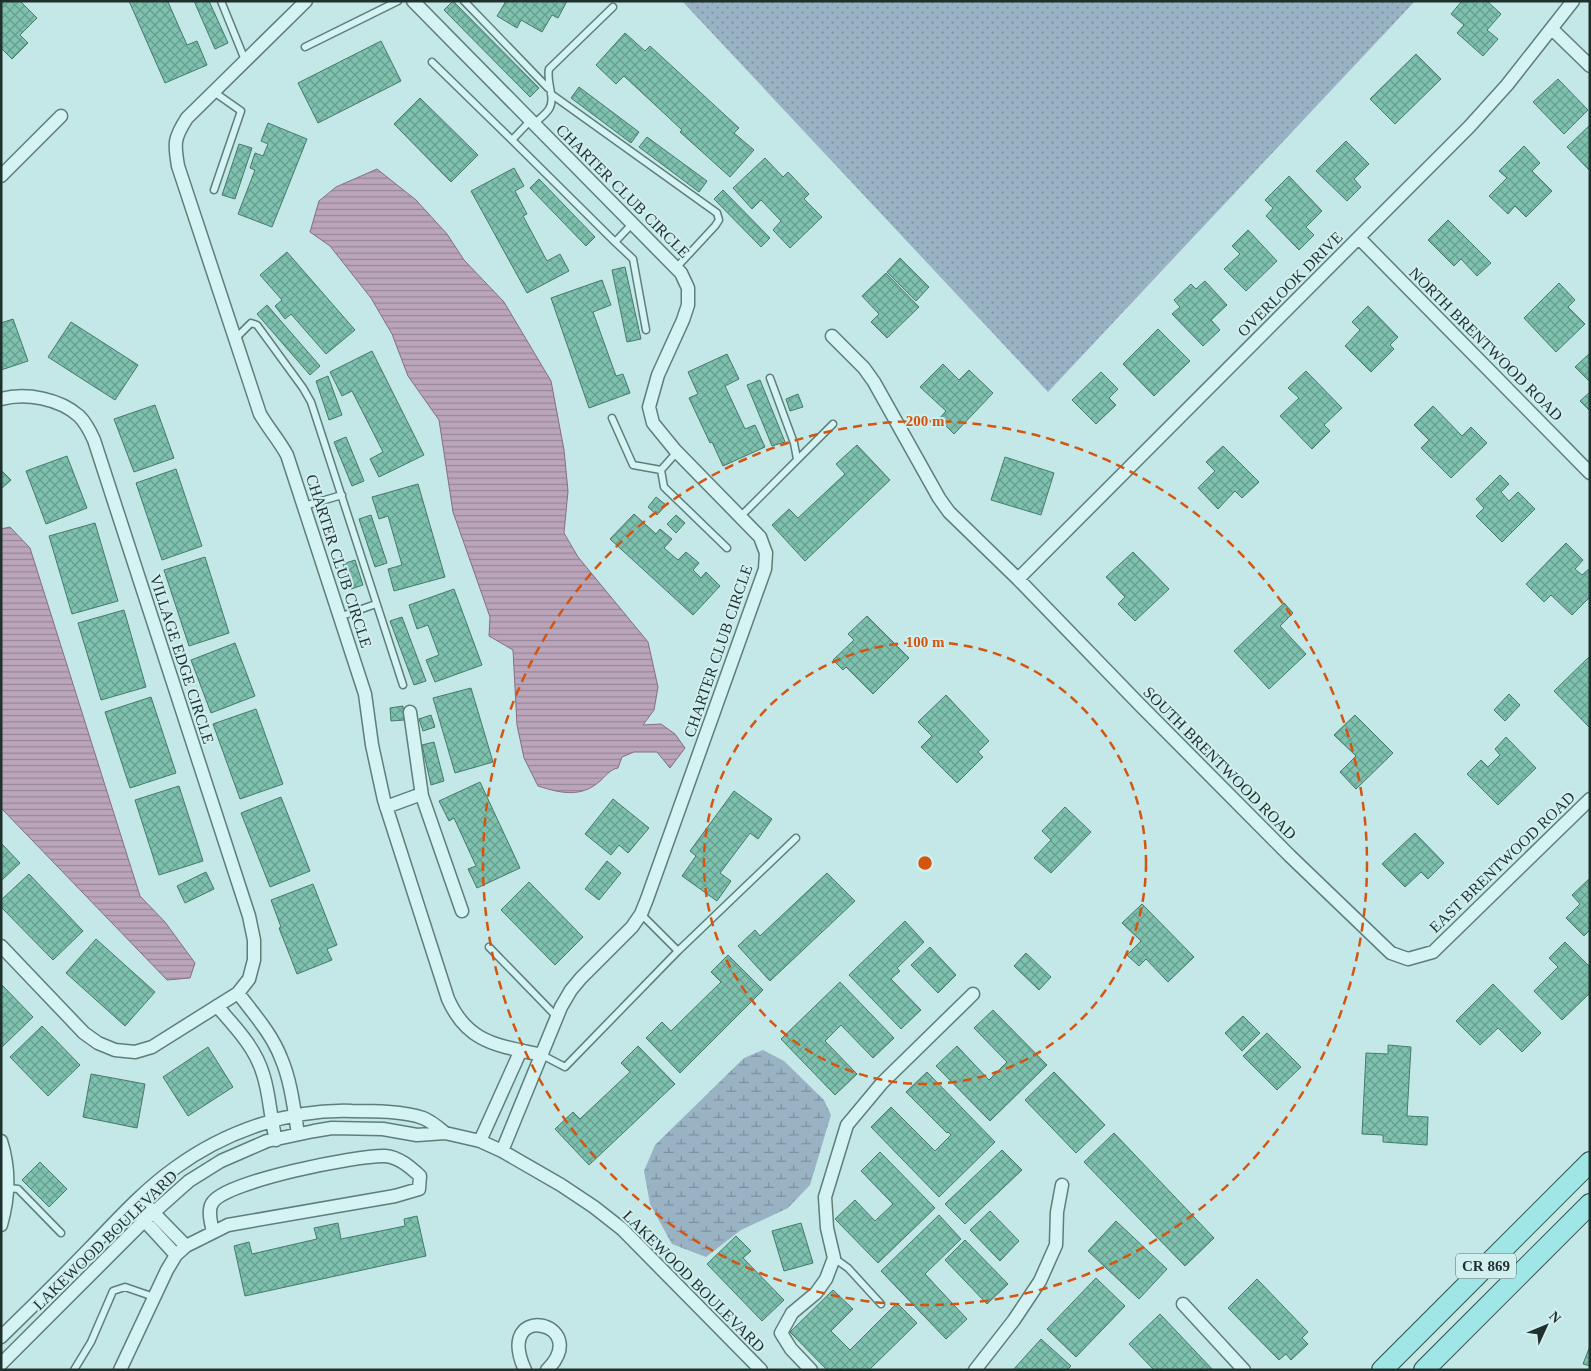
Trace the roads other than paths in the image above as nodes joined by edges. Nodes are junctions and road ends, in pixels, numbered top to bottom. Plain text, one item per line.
1 (222, 1) edge
2 (306, 1) edge
3 (398, 1) edge
4 (413, 1) edge
5 (464, 1) edge
6 (1573, 1) edge
7 (612, 7) dead end
8 (1552, 29) junction
9 (305, 47) dead end
10 (245, 61) junction
11 (432, 62) dead end
12 (1590, 66) edge
13 (550, 91) junction
14 (214, 92) junction
15 (61, 116) dead end
16 (533, 122) junction
17 (512, 140) junction
18 (1, 176) edge
19 (214, 190) dead end
20 (632, 224) junction
21 (1359, 238) junction
22 (615, 242) junction
23 (676, 268) junction
24 (646, 330) dead end
25 (832, 336) dead end
26 (235, 339) junction
27 (770, 378) dead end
28 (1, 399) edge
29 (612, 418) dead end
30 (833, 424) dead end
31 (678, 452) junction
32 (797, 460) junction
33 (661, 470) junction
34 (1590, 473) edge
35 (342, 495) junction
36 (304, 506) junction
37 (741, 516) junction
38 (727, 548) dead end
39 (1018, 579) junction
40 (376, 604) junction
41 (339, 617) junction
42 (403, 685) dead end
43 (410, 712) dead end
44 (422, 796) junction
45 (1590, 799) edge
46 (386, 807) junction
47 (796, 838) dead end
48 (462, 911) dead end
49 (641, 914) junction
50 (1, 946) edge
51 (489, 947) dead end
52 (678, 951) junction
53 (1408, 959) joint
54 (238, 993) junction
55 (973, 994) dead end
56 (217, 1006) junction
57 (557, 1017) junction
58 (268, 1034) junction
59 (250, 1045) junction
60 (521, 1050) junction
61 (542, 1055) junction
62 (295, 1116) junction
63 (271, 1121) junction
64 (446, 1133) junction
65 (298, 1134) junction
66 (276, 1140) junction
67 (1, 1141) edge
68 (480, 1141) junction
69 (502, 1151) junction
70 (1590, 1162) edge
71 (1062, 1185) dead end
72 (8, 1188) junction
73 (136, 1202) junction
74 (1590, 1204) edge
75 (148, 1217) junction
76 (1, 1225) edge
77 (213, 1232) junction
78 (61, 1234) dead end
79 (186, 1246) junction
80 (176, 1255) junction
81 (834, 1258) junction
82 (156, 1294) junction
83 (881, 1304) dead end
84 (1183, 1304) dead end
85 (1, 1337) edge
86 (1, 1364) edge
87 (74, 1370) edge
88 (120, 1370) edge
89 (526, 1370) edge
90 (547, 1370) edge
91 (761, 1370) edge
92 (811, 1370) edge
93 (975, 1370) edge
94 (1244, 1370) edge
95 (1382, 1370) edge
96 (1424, 1370) edge

1 - 10 lane
2 - 10 street, CHARTER CLUB CIRCLE
3 - 9 lane
4 - 16 street, CHARTER CLUB CIRCLE
5 - 13 lane
6 - 8 street, OVERLOOK DRIVE
7 - 13 lane
8 - 12 street
8 - 21 street, OVERLOOK DRIVE
10 - 14 street, CHARTER CLUB CIRCLE
11 - 17 lane
13 - 16 lane
13 - 23 lane
14 - 19 lane
14 - 26 street, CHARTER CLUB CIRCLE
15 - 18 street
16 - 17 lane
16 - 20 street, CHARTER CLUB CIRCLE
17 - 22 lane
20 - 22 lane
20 - 23 street, CHARTER CLUB CIRCLE
21 - 34 street, NORTH BRENTWOOD ROAD
21 - 39 street, OVERLOOK DRIVE
22 - 24 lane
23 - 31 street, CHARTER CLUB CIRCLE
25 - 39 street, SOUTH BRENTWOOD ROAD
26 - 35 lane
26 - 36 street, CHARTER CLUB CIRCLE
27 - 32 lane
28 - 54 street, VILLAGE EDGE CIRCLE
29 - 33 lane
30 - 32 lane
31 - 33 lane
31 - 37 street, CHARTER CLUB CIRCLE
32 - 37 lane
33 - 38 lane
35 - 36 lane
35 - 40 lane
36 - 41 street, CHARTER CLUB CIRCLE
37 - 49 street, CHARTER CLUB CIRCLE
39 - 53 street, SOUTH BRENTWOOD ROAD
40 - 41 lane
40 - 42 lane
41 - 46 street, CHARTER CLUB CIRCLE
43 - 44 street
44 - 46 street
44 - 48 street
45 - 53 street, EAST BRENTWOOD ROAD
46 - 60 street, CHARTER CLUB CIRCLE
47 - 52 lane
49 - 52 lane
49 - 57 street, CHARTER CLUB CIRCLE
50 - 56 street, VILLAGE EDGE CIRCLE
51 - 57 lane
52 - 61 lane
54 - 56 street, VILLAGE EDGE CIRCLE
54 - 58 street
55 - 81 street
56 - 59 street
57 - 61 street, CHARTER CLUB CIRCLE
58 - 59 street
58 - 62 street
59 - 63 street
60 - 61 street, CHARTER CLUB CIRCLE
60 - 68 street
61 - 69 street, CHARTER CLUB CIRCLE
62 - 63 street, LAKEWOOD BOULEVARD
62 - 64 street, LAKEWOOD BOULEVARD
62 - 65 street
63 - 66 street
63 - 73 street, LAKEWOOD BOULEVARD
64 - 65 street, LAKEWOOD BOULEVARD
64 - 68 street, LAKEWOOD BOULEVARD
65 - 66 street, LAKEWOOD BOULEVARD
66 - 75 street, LAKEWOOD BOULEVARD
67 - 72 street
68 - 69 street, LAKEWOOD BOULEVARD
69 - 91 street, LAKEWOOD BOULEVARD
70 - 95 main road, CR 869
71 - 93 street
72 - 76 street
72 - 78 lane
73 - 75 street
73 - 85 street, LAKEWOOD BOULEVARD
74 - 96 main road, CR 869
75 - 79 street
75 - 80 street
75 - 86 street, LAKEWOOD BOULEVARD
77 - 77 street
77 - 79 street
79 - 80 street
80 - 82 street
81 - 83 lane
81 - 92 street
82 - 87 lane
82 - 88 street
84 - 94 street
89 - 90 street

